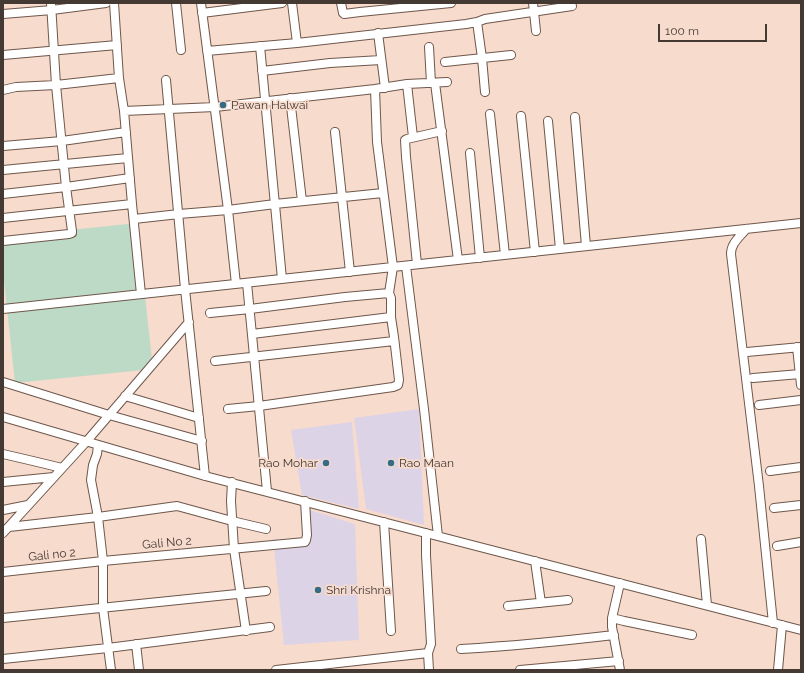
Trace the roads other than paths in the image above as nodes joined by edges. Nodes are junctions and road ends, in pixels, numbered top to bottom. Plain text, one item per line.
1 (106, 3) edge
2 (114, 3) edge
3 (176, 3) edge
4 (201, 3) edge
5 (282, 3) edge
6 (292, 3) edge
7 (341, 3) edge
8 (451, 3) edge
9 (533, 3) edge
10 (52, 6) edge
11 (572, 6) dead end
12 (534, 12) junction
13 (202, 13) junction
14 (3, 14) edge
15 (477, 22) junction
16 (536, 31) dead end
17 (378, 33) junction
18 (297, 43) junction
19 (117, 46) junction
20 (260, 46) junction
21 (429, 47) dead end
22 (181, 50) dead end
23 (54, 51) junction
24 (207, 51) junction
25 (3, 55) edge
26 (511, 55) dead end
27 (482, 58) junction
28 (381, 60) junction
29 (445, 62) dead end
30 (262, 71) junction
31 (119, 78) junction
32 (166, 80) dead end
33 (447, 82) dead end
34 (433, 83) junction
35 (407, 84) junction
36 (56, 85) junction
37 (385, 88) junction
38 (375, 89) junction
39 (3, 90) edge
40 (485, 92) dead end
41 (290, 98) junction
42 (265, 102) junction
43 (215, 107) junction
44 (169, 108) junction
45 (124, 110) junction
46 (490, 114) dead end
47 (521, 116) dead end
48 (575, 117) dead end
49 (548, 120) dead end
50 (442, 131) junction
51 (126, 132) junction
52 (335, 132) dead end
53 (413, 138) junction
54 (62, 141) junction
55 (3, 146) edge
56 (470, 153) dead end
57 (128, 158) junction
58 (64, 164) junction
59 (3, 170) edge
60 (130, 178) junction
61 (66, 188) junction
62 (383, 193) junction
63 (3, 194) edge
64 (342, 197) junction
65 (302, 201) junction
66 (132, 204) junction
67 (275, 204) junction
68 (228, 210) junction
69 (70, 211) junction
70 (178, 214) junction
71 (3, 218) edge
72 (134, 219) junction
73 (801, 223) edge
74 (746, 229) junction
75 (3, 241) edge
76 (586, 246) junction
77 (560, 249) junction
78 (536, 252) junction
79 (505, 255) junction
80 (480, 258) junction
81 (458, 260) junction
82 (417, 264) junction
83 (406, 266) junction
84 (393, 267) junction
85 (350, 272) junction
86 (282, 279) junction
87 (247, 283) junction
88 (236, 284) junction
89 (185, 289) junction
90 (389, 293) junction
91 (141, 294) junction
92 (3, 309) edge
93 (250, 309) junction
94 (210, 313) dead end
95 (391, 317) junction
96 (189, 322) junction
97 (252, 334) junction
98 (394, 341) junction
99 (799, 347) edge
100 (747, 352) dead end
101 (254, 357) junction
102 (215, 361) dead end
103 (800, 374) junction
104 (752, 378) dead end
105 (3, 382) edge
106 (801, 385) edge
107 (125, 396) junction
108 (801, 400) edge
109 (759, 405) dead end
110 (259, 406) junction
111 (228, 409) dead end
112 (109, 415) junction
113 (3, 417) edge
114 (199, 418) junction
115 (86, 442) junction
116 (202, 442) junction
117 (98, 445) junction
118 (3, 454) edge
119 (801, 467) edge
120 (62, 468) junction
121 (770, 471) dead end
122 (205, 476) junction
123 (54, 477) junction
124 (3, 482) edge
125 (232, 482) junction
126 (267, 491) junction
127 (305, 501) junction
128 (28, 505) junction
129 (801, 505) edge
130 (774, 508) dead end
131 (3, 510) edge
132 (98, 517) junction
133 (232, 521) junction
134 (384, 522) junction
135 (266, 528) dead end
136 (6, 530) edge
137 (426, 532) junction
138 (438, 536) junction
139 (700, 539) dead end
140 (801, 542) edge
141 (777, 546) dead end
142 (234, 549) junction
143 (103, 561) junction
144 (536, 561) junction
145 (3, 572) edge
146 (620, 583) junction
147 (266, 591) dead end
148 (241, 594) junction
149 (568, 600) dead end
150 (540, 603) junction
151 (707, 605) junction
152 (508, 606) dead end
153 (103, 608) junction
154 (3, 618) edge
155 (612, 618) junction
156 (773, 623) junction
157 (782, 626) junction
158 (270, 627) dead end
159 (801, 630) edge
160 (246, 631) junction
161 (391, 631) dead end
162 (614, 635) junction
163 (692, 636) dead end
164 (136, 644) junction
165 (108, 648) junction
166 (461, 649) dead end
167 (428, 653) junction
168 (3, 659) edge
169 (618, 661) junction
170 (329, 667) edge
171 (111, 670) edge
172 (138, 670) edge
173 (276, 670) edge
174 (428, 670) edge
175 (520, 670) edge
176 (620, 670) edge
177 (778, 670) edge

1 - 10 street
2 - 19 street
3 - 22 street
4 - 13 street
5 - 13 street
6 - 18 street
7 - 8 street
9 - 12 street
10 - 14 street
10 - 23 street
11 - 12 street
12 - 15 street
12 - 16 street
13 - 24 street
15 - 17 street
15 - 27 street
17 - 18 street
17 - 28 street
18 - 20 street
19 - 23 street
19 - 31 street
20 - 24 street
20 - 30 street
21 - 34 street
23 - 25 street
23 - 36 street
24 - 43 street
26 - 27 street
27 - 29 street
27 - 40 street
28 - 30 street
28 - 37 street
30 - 42 street
31 - 36 street
31 - 45 street
32 - 44 street
33 - 34 street
34 - 35 street
34 - 50 street
35 - 37 street
35 - 53 street
36 - 39 street
36 - 54 street
37 - 38 street
38 - 41 street
38 - 62 street
41 - 42 street
41 - 65 street
42 - 43 street
42 - 67 street
43 - 44 street
43 - 68 street
44 - 45 street
44 - 70 street
45 - 51 street
46 - 79 street
47 - 78 street
48 - 76 street
49 - 77 street
50 - 53 street
50 - 81 street
51 - 54 street
51 - 57 street
52 - 64 street
53 - 82 street
54 - 55 street
54 - 58 street
56 - 80 street
57 - 58 street
57 - 60 street
58 - 59 street
58 - 61 street
60 - 61 street
60 - 66 street
61 - 63 street
61 - 69 street
62 - 64 street
62 - 84 street
64 - 65 street
64 - 85 street
65 - 67 street
66 - 69 street
66 - 72 street
67 - 68 street
67 - 86 street
68 - 70 street
68 - 88 street
69 - 71 street
69 - 75 street
70 - 72 street
70 - 89 street
72 - 91 street
73 - 74 street
74 - 76 street
74 - 156 street
76 - 77 street
77 - 78 street
78 - 79 street
79 - 80 street
80 - 81 street
81 - 82 street
82 - 83 street
83 - 84 street
83 - 138 street
84 - 85 street
84 - 90 street
85 - 86 street
86 - 87 street
87 - 88 street
87 - 93 street
88 - 89 street
89 - 91 street
89 - 96 street
90 - 93 street
90 - 95 street
91 - 92 street
93 - 94 street
93 - 97 street
95 - 97 street
95 - 98 street
96 - 107 street
96 - 114 street
97 - 101 street
98 - 101 street
98 - 110 street
99 - 100 street
99 - 103 street
101 - 102 street
101 - 110 street
103 - 104 street
103 - 106 street
105 - 112 street
107 - 112 street
107 - 114 street
108 - 109 street
110 - 111 street
110 - 126 street
112 - 115 street
112 - 116 street
113 - 115 street
114 - 116 street
115 - 117 street
115 - 120 street
116 - 122 street
117 - 122 street
117 - 132 street
118 - 120 street
119 - 121 street
120 - 123 street
122 - 125 street
123 - 124 street
123 - 128 street
125 - 126 street
125 - 133 street
126 - 127 street
127 - 134 street
127 - 142 street, Gali No 2
128 - 131 street
128 - 136 street
129 - 130 street
132 - 133 street
132 - 136 street
132 - 143 street
133 - 135 street
133 - 142 street
134 - 137 street
134 - 161 street
137 - 138 street
137 - 167 street
138 - 144 street
139 - 151 street
140 - 141 street
142 - 143 street, Gali No 2
142 - 148 street
143 - 145 street, Gali no 2
143 - 153 street
144 - 146 street
144 - 150 street
146 - 151 street
146 - 155 street
147 - 148 street
148 - 153 street
148 - 160 street
149 - 150 street
150 - 152 street
151 - 156 street
153 - 154 street
153 - 165 street
155 - 162 street
155 - 163 street
156 - 157 street
157 - 159 street
157 - 177 street
158 - 160 street
160 - 164 street
162 - 166 street
162 - 169 street
164 - 165 street
164 - 172 street
165 - 168 street
165 - 171 street
167 - 170 street
167 - 174 street
169 - 175 street
169 - 176 street
170 - 173 street

